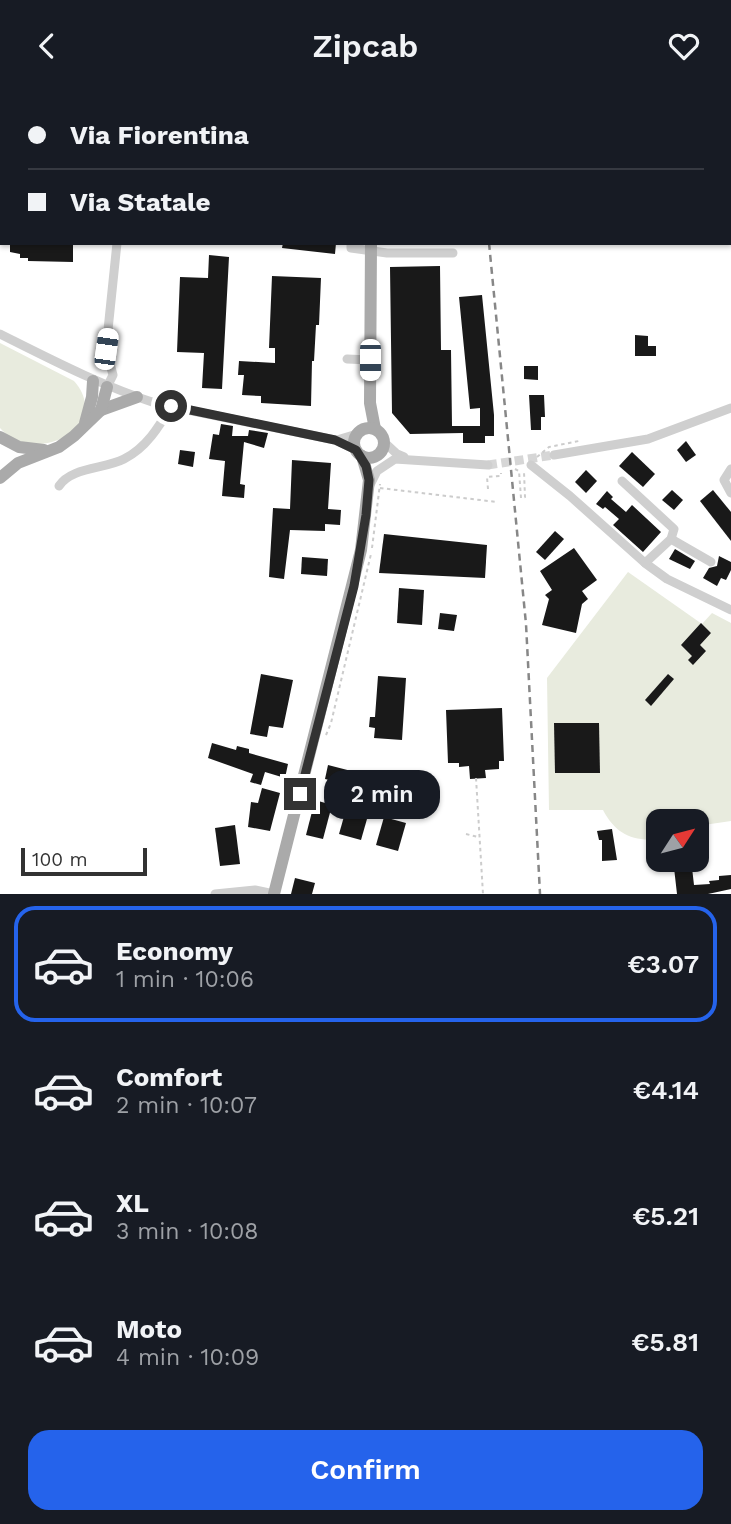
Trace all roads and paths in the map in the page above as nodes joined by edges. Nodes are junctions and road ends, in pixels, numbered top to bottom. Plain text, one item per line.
1 (117, 245) edge
2 (351, 245) edge
3 (371, 246) edge
4 (453, 253) dead end
5 (3, 335) edge
6 (347, 359) dead end
7 (370, 360) junction
8 (93, 380) junction
9 (107, 387) junction
10 (137, 397) junction
11 (171, 406) junction
12 (731, 408) edge
13 (102, 410) junction
14 (85, 424) junction
15 (365, 431) junction
16 (0, 437) edge
17 (335, 440) junction
18 (578, 441) dead end
19 (384, 442) junction
20 (48, 450) junction
21 (359, 453) junction
22 (554, 455) tunnel mouth
23 (378, 456) junction
24 (395, 459) junction
25 (412, 459) junction
26 (488, 465) tunnel mouth
27 (530, 465) junction
28 (515, 468) dead end
29 (731, 469) edge
30 (502, 473) dead end
31 (0, 478) edge
32 (622, 481) dead end
33 (373, 485) junction
34 (59, 486) dead end
35 (488, 489) dead end
36 (731, 493) edge
37 (497, 502) dead end
38 (671, 539) junction
39 (712, 562) dead end
40 (645, 563) junction
41 (731, 610) edge
42 (476, 778) dead end
43 (466, 834) dead end
44 (480, 837) junction
45 (215, 894) edge
46 (274, 894) edge
47 (483, 894) edge

1 - 9 street
2 - 3 street
3 - 4 street
3 - 7 main road
5 - 8 street
6 - 7 street
7 - 15 main road
8 - 9 street
8 - 14 main road
9 - 10 street
9 - 13 main road
10 - 11 street
10 - 13 main road
11 - 17 street
11 - 34 street
12 - 22 street
13 - 14 main road
14 - 20 main road
15 - 17 street
15 - 19 main road
15 - 21 main road
16 - 20 main road
17 - 21 street
18 - 27 path
19 - 23 main road
19 - 25 street
20 - 31 main road
21 - 23 main road
21 - 33 main road
23 - 24 street
23 - 33 main road
24 - 25 street
24 - 33 street
25 - 26 street
27 - 28 path
27 - 40 street
29 - 36 street
30 - 35 path
32 - 38 street
33 - 37 path
33 - 46 main road
38 - 39 street
38 - 40 street
40 - 41 street
42 - 44 path
43 - 44 path
44 - 47 path
45 - 46 street

